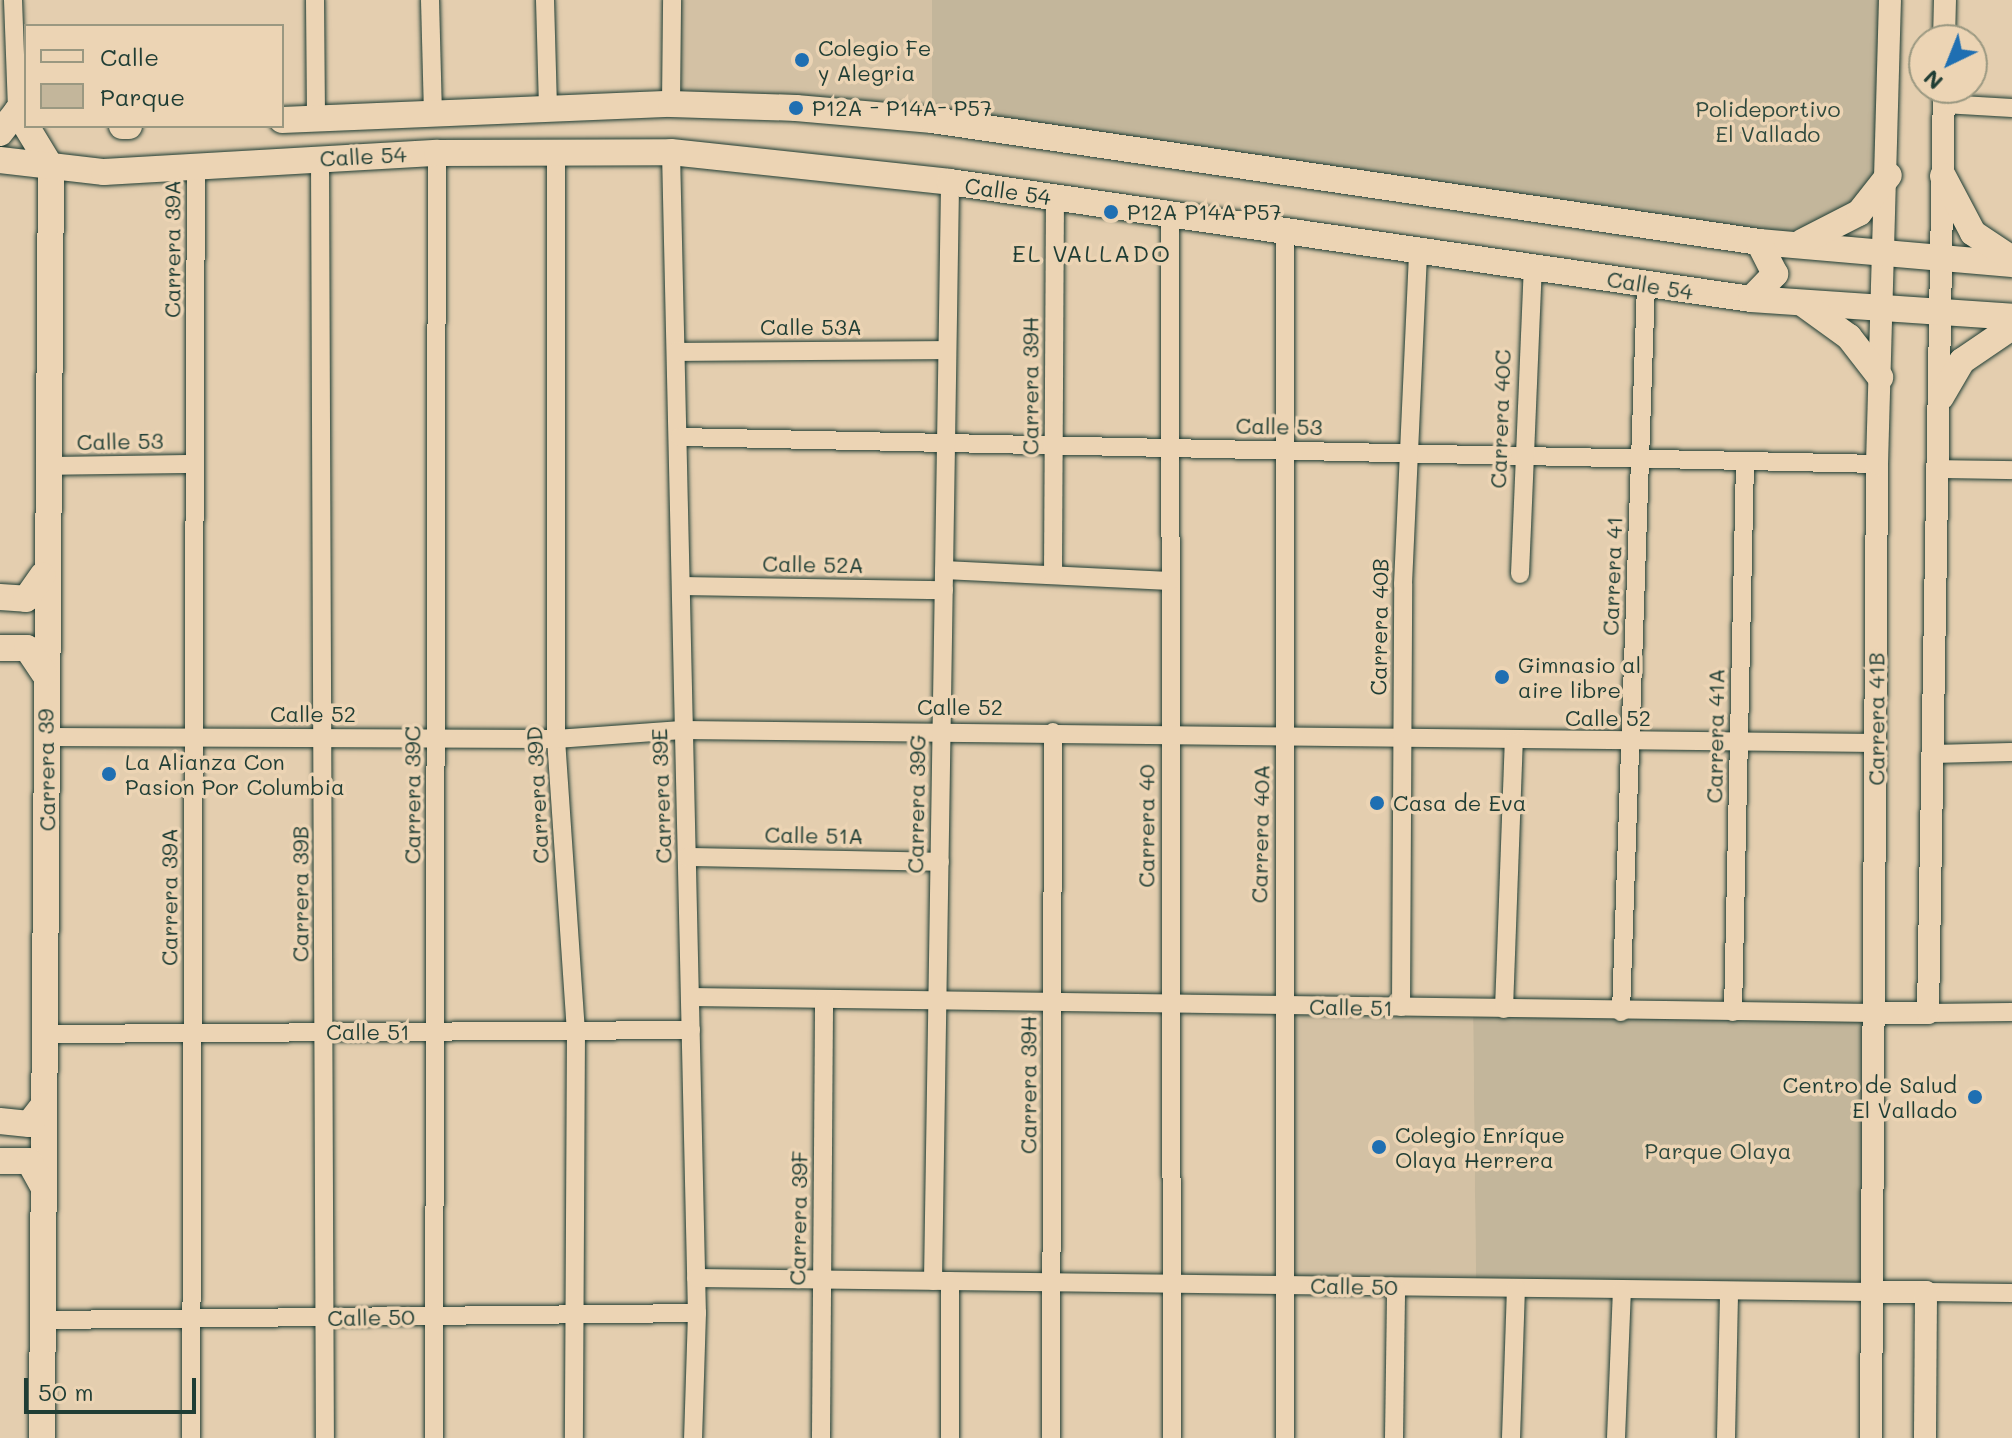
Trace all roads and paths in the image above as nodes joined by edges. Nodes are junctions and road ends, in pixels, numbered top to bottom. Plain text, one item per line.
1 (13, 0) edge
2 (315, 0) edge
3 (430, 0) edge
4 (545, 0) edge
5 (672, 0) edge
6 (1890, 0) edge
7 (1945, 0) edge
8 (1944, 24) edge
9 (671, 104) junction
10 (1944, 104) edge
11 (1988, 104) edge
12 (2012, 108) edge
13 (548, 110) junction
14 (14, 111) edge
15 (433, 114) junction
16 (316, 119) junction
17 (284, 120) edge
18 (25, 128) edge
19 (0, 133) edge
20 (556, 149) junction
21 (671, 152) junction
22 (437, 153) junction
23 (320, 159) junction
24 (0, 160) edge
25 (196, 163) junction
26 (51, 167) junction
27 (104, 172) junction
28 (1889, 175) junction
29 (1943, 176) junction
30 (950, 182) junction
31 (1055, 198) junction
32 (1170, 214) junction
33 (1285, 231) junction
34 (47, 233) junction
35 (1759, 242) junction
36 (1793, 244) junction
37 (1418, 248) junction
38 (1885, 253) junction
39 (1941, 258) junction
40 (2012, 262) edge
41 (1533, 266) junction
42 (1646, 285) junction
43 (1751, 299) junction
44 (1802, 303) junction
45 (1884, 307) junction
46 (1941, 311) junction
47 (2012, 317) edge
48 (2012, 327) edge
49 (947, 350) junction
50 (676, 352) junction
51 (1880, 377) junction
52 (1941, 397) junction
53 (680, 437) junction
54 (948, 443) junction
55 (1053, 445) junction
56 (1170, 448) junction
57 (1280, 450) junction
58 (1409, 453) junction
59 (1521, 455) junction
60 (1640, 458) junction
61 (1745, 461) junction
62 (195, 464) junction
63 (1877, 464) junction
64 (45, 466) junction
65 (1938, 469) junction
66 (2012, 470) edge
67 (944, 570) junction
68 (1520, 574) dead end
69 (43, 575) junction
70 (1053, 575) junction
71 (1170, 581) junction
72 (681, 586) junction
73 (944, 590) junction
74 (0, 597) edge
75 (0, 648) edge
76 (44, 673) junction
77 (682, 730) junction
78 (941, 731) junction
79 (1053, 732) junction
80 (45, 737) junction
81 (194, 738) junction
82 (324, 738) junction
83 (437, 738) junction
84 (556, 739) junction
85 (1170, 741) junction
86 (1285, 741) junction
87 (1402, 741) junction
88 (1514, 742) junction
89 (1630, 743) junction
90 (1739, 743) junction
91 (1876, 743) junction
92 (2012, 752) edge
93 (1932, 754) junction
94 (687, 857) junction
95 (940, 862) junction
96 (690, 997) junction
97 (824, 999) junction
98 (938, 1000) junction
99 (1052, 1002) junction
100 (1170, 1004) junction
101 (1281, 1006) junction
102 (1401, 1007) junction
103 (1504, 1009) junction
104 (1621, 1012) junction
105 (1733, 1012) junction
106 (2012, 1012) edge
107 (1874, 1013) junction
108 (1928, 1013) junction
109 (576, 1030) junction
110 (691, 1030) junction
111 (436, 1031) junction
112 (324, 1032) junction
113 (193, 1033) junction
114 (45, 1034) junction
115 (43, 1106) junction
116 (0, 1121) edge
117 (0, 1161) edge
118 (43, 1186) junction
119 (696, 1278) junction
120 (821, 1280) junction
121 (942, 1281) junction
122 (1051, 1282) junction
123 (1170, 1284) junction
124 (1287, 1285) junction
125 (1396, 1287) junction
126 (1516, 1288) junction
127 (1622, 1289) junction
128 (1729, 1291) junction
129 (1873, 1292) junction
130 (1926, 1292) junction
131 (2012, 1293) edge
132 (697, 1313) junction
133 (574, 1314) junction
134 (435, 1316) junction
135 (325, 1317) junction
136 (192, 1318) junction
137 (44, 1320) junction
138 (42, 1438) edge
139 (191, 1438) edge
140 (325, 1438) edge
141 (434, 1438) edge
142 (574, 1438) edge
143 (693, 1438) edge
144 (821, 1438) edge
145 (950, 1438) edge
146 (1051, 1438) edge
147 (1172, 1438) edge
148 (1285, 1438) edge
149 (1394, 1438) edge
150 (1511, 1438) edge
151 (1616, 1438) edge
152 (1726, 1438) edge
153 (1871, 1438) edge
154 (1925, 1438) edge

1 - 14 street
2 - 16 street
3 - 15 street
4 - 13 street
5 - 9 street
6 - 28 street, Carrera 41B
7 - 8 street
9 - 13 main road, Calle 54
9 - 35 main road, Calle 54
10 - 29 street
11 - 12 street
13 - 15 main road, Calle 54
14 - 19 main road
15 - 16 main road, Calle 54
16 - 17 main road, Calle 54
18 - 26 main road
20 - 21 main road, Calle 54
20 - 22 main road, Calle 54
20 - 84 street, Carrera 39D
21 - 30 main road, Calle 54
21 - 50 street, Carrera 39E
22 - 23 main road, Calle 54
22 - 83 street, Carrera 39C
23 - 25 main road, Calle 54
23 - 82 street, Carrera 39B
24 - 26 main road, Calle 54
25 - 27 main road, Calle 54
25 - 62 street, Carrera 39A
26 - 27 main road, Calle 54
26 - 34 main road, Carrera 39
27 - 34 main road
28 - 36 main road
28 - 38 street, Carrera 41B
29 - 39 street
29 - 40 main road
30 - 31 main road, Calle 54
30 - 49 street, Carrera 39G
31 - 32 main road, Calle 54
31 - 55 street, Carrera 39H
32 - 33 main road, Calle 54
32 - 56 street, Carrera 40
33 - 37 main road, Calle 54
33 - 57 street, Carrera 40A
34 - 64 main road, Carrera 39
35 - 36 main road, Calle 54
35 - 43 main road
36 - 38 main road, Calle 54
37 - 41 main road, Calle 54
37 - 58 street, Carrera 40B
38 - 39 main road, Calle 54
38 - 45 street, Carrera 41B
39 - 40 main road, Calle 54
39 - 46 street
41 - 42 main road, Calle 54
41 - 59 street, Carrera 40C
42 - 43 main road, Calle 54
42 - 60 street, Carrera 41
43 - 44 main road, Calle 54
44 - 45 main road, Calle 54
44 - 51 main road
45 - 46 main road, Calle 54
45 - 51 street, Carrera 41B
46 - 47 main road, Calle 54
46 - 52 street
48 - 52 main road
49 - 50 street, Calle 53A
49 - 54 street, Carrera 39G
50 - 53 street, Carrera 39E
51 - 63 street, Carrera 41B
52 - 65 street
53 - 54 street, Calle 53
53 - 72 street, Carrera 39E
54 - 55 street, Calle 53
54 - 67 street, Carrera 39G
55 - 56 street, Calle 53
55 - 70 street, Carrera 39H
56 - 57 street, Calle 53
56 - 71 street, Carrera 40
57 - 58 street, Calle 53
57 - 86 street, Carrera 40A
58 - 59 street, Calle 53
58 - 87 street, Carrera 40B
59 - 60 street, Calle 53
59 - 68 street, Carrera 40C
60 - 61 street, Calle 53
60 - 89 street, Carrera 41
61 - 63 street, Calle 53
61 - 90 street, Carrera 41A
62 - 64 street, Calle 53
62 - 81 street, Carrera 39A
63 - 91 street, Carrera 41B
64 - 69 main road, Carrera 39
65 - 66 street
65 - 93 street
67 - 70 street
67 - 73 street, Carrera 39G
69 - 74 main road
69 - 76 main road, Carrera 39
70 - 71 street
71 - 85 street, Carrera 40
72 - 73 street, Calle 52A
72 - 77 street, Carrera 39E
73 - 78 street, Carrera 39G
75 - 76 main road
76 - 80 main road, Carrera 39
77 - 78 street, Calle 52
77 - 84 street, Calle 52
77 - 94 street, Carrera 39E
78 - 79 street, Calle 52
78 - 95 street, Carrera 39G
79 - 85 street, Calle 52
79 - 99 street, Carrera 39H
80 - 81 street, Calle 52
80 - 114 main road, Carrera 39
81 - 82 street, Calle 52
81 - 113 street, Carrera 39A
82 - 83 street, Calle 52
82 - 112 street, Carrera 39B
83 - 84 street, Calle 52
83 - 111 street, Carrera 39C
84 - 109 street, Carrera 39D
85 - 86 street, Calle 52
85 - 100 street, Carrera 40
86 - 87 street, Calle 52
86 - 101 street, Carrera 40A
87 - 88 street, Calle 52
87 - 102 street, Carrera 40B
88 - 89 street, Calle 52
88 - 103 street
89 - 90 street, Calle 52
89 - 104 street, Carrera 41
90 - 91 street, Calle 52
90 - 105 street, Carrera 41A
91 - 107 street, Carrera 41B
92 - 93 street
93 - 108 street
94 - 95 street, Calle 51A
94 - 96 street, Carrera 39E
95 - 98 street, Carrera 39G
96 - 97 street, Calle 51
96 - 110 street, Carrera 39E
97 - 98 street, Calle 51
97 - 120 street, Carrera 39F
98 - 99 street, Calle 51
98 - 121 street, Carrera 39G
99 - 100 street, Calle 51
99 - 122 street, Carrera 39H
100 - 101 street, Calle 51
100 - 123 street, Carrera 40
101 - 102 street, Calle 51
101 - 124 street, Carrera 40A
102 - 103 street, Calle 51
103 - 104 street, Calle 51
104 - 105 street, Calle 51
105 - 107 street, Calle 51
106 - 108 street, Calle 51
107 - 108 street, Calle 51
107 - 129 street, Carrera 41B
109 - 110 street, Calle 51
109 - 111 street, Calle 51
109 - 133 street, Carrera 39D
110 - 119 street, Carrera 39E
111 - 112 street, Calle 51
111 - 134 street, Carrera 39C
112 - 113 street, Calle 51
112 - 135 street, Carrera 39B
113 - 114 street, Calle 51
113 - 136 street, Carrera 39A
114 - 115 main road, Carrera 39
115 - 116 main road
115 - 118 main road, Carrera 39
117 - 118 main road
118 - 137 main road, Carrera 39
119 - 120 street, Calle 50
119 - 132 street, Carrera 39E
120 - 121 street, Calle 50
120 - 144 street, Carrera 39F
121 - 122 street, Calle 50
121 - 145 street, Carrera 39G
122 - 123 street, Calle 50
122 - 146 street, Carrera 39H
123 - 124 street, Calle 50
123 - 147 street, Carrera 40
124 - 125 street, Calle 50
124 - 148 street, Carrera 40A
125 - 126 street, Calle 50
125 - 149 street
126 - 127 street, Calle 50
126 - 150 street
127 - 128 street, Calle 50
127 - 151 street
128 - 129 street, Calle 50
128 - 152 street
129 - 130 street, Calle 50
129 - 153 street, Carrera 41B
130 - 131 street, Calle 50
130 - 154 street
132 - 133 street, Calle 50
132 - 143 street, Carrera 39E
133 - 134 street, Calle 50
133 - 142 street, Carrera 39D
134 - 135 street, Calle 50
134 - 141 street, Carrera 39C
135 - 136 street, Calle 50
135 - 140 street, Carrera 39B
136 - 137 street, Calle 50
136 - 139 street, Carrera 39A
137 - 138 main road, Carrera 39

